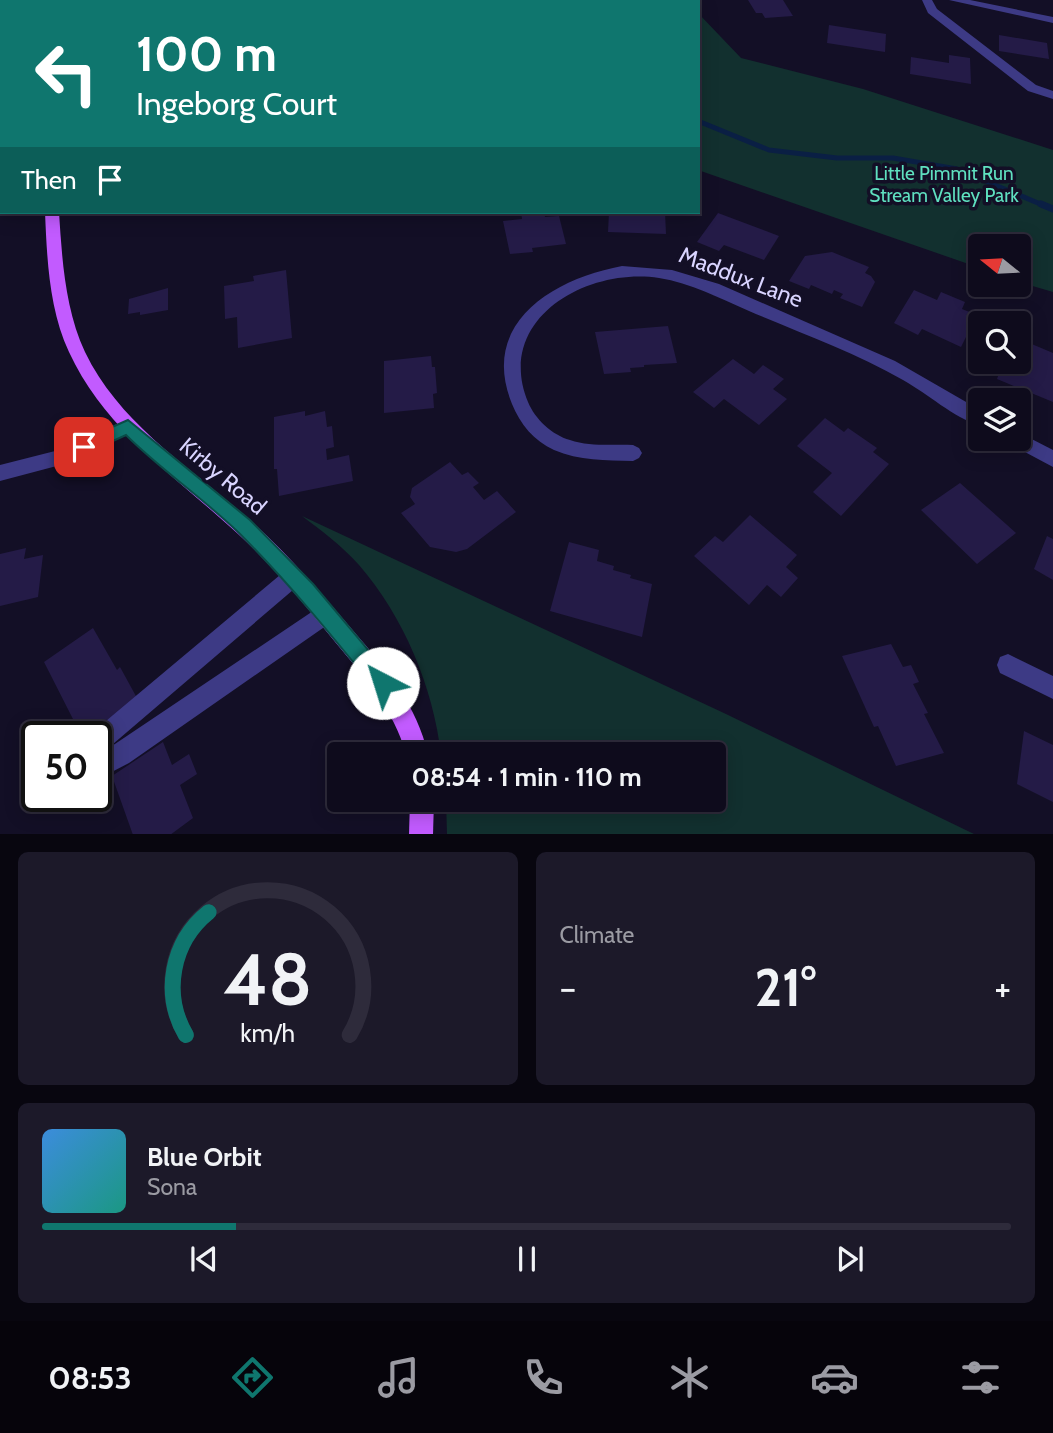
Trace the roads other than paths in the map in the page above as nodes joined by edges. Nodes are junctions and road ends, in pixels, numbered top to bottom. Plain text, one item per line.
1 (927, 0) edge
2 (954, 0) edge
3 (1053, 20) edge
4 (1053, 95) edge
5 (52, 214) edge
6 (968, 412) edge
7 (128, 426) junction
8 (1031, 447) edge
9 (633, 453) dead end
10 (1053, 458) edge
11 (0, 473) edge
12 (293, 577) junction
13 (326, 614) junction
14 (1008, 665) dead end
15 (1053, 688) edge
16 (112, 728) edge
17 (412, 742) edge
18 (112, 760) edge
19 (422, 812) edge
20 (421, 834) edge

1 - 4 street
2 - 3 street
5 - 7 main road, Kirby Road
6 - 9 street, Maddux Lane
7 - 11 street
7 - 12 main road, Kirby Road
8 - 10 street
12 - 13 main road, Kirby Road
12 - 16 street
13 - 17 main road, Kirby Road
13 - 18 street
14 - 15 street
19 - 20 main road

